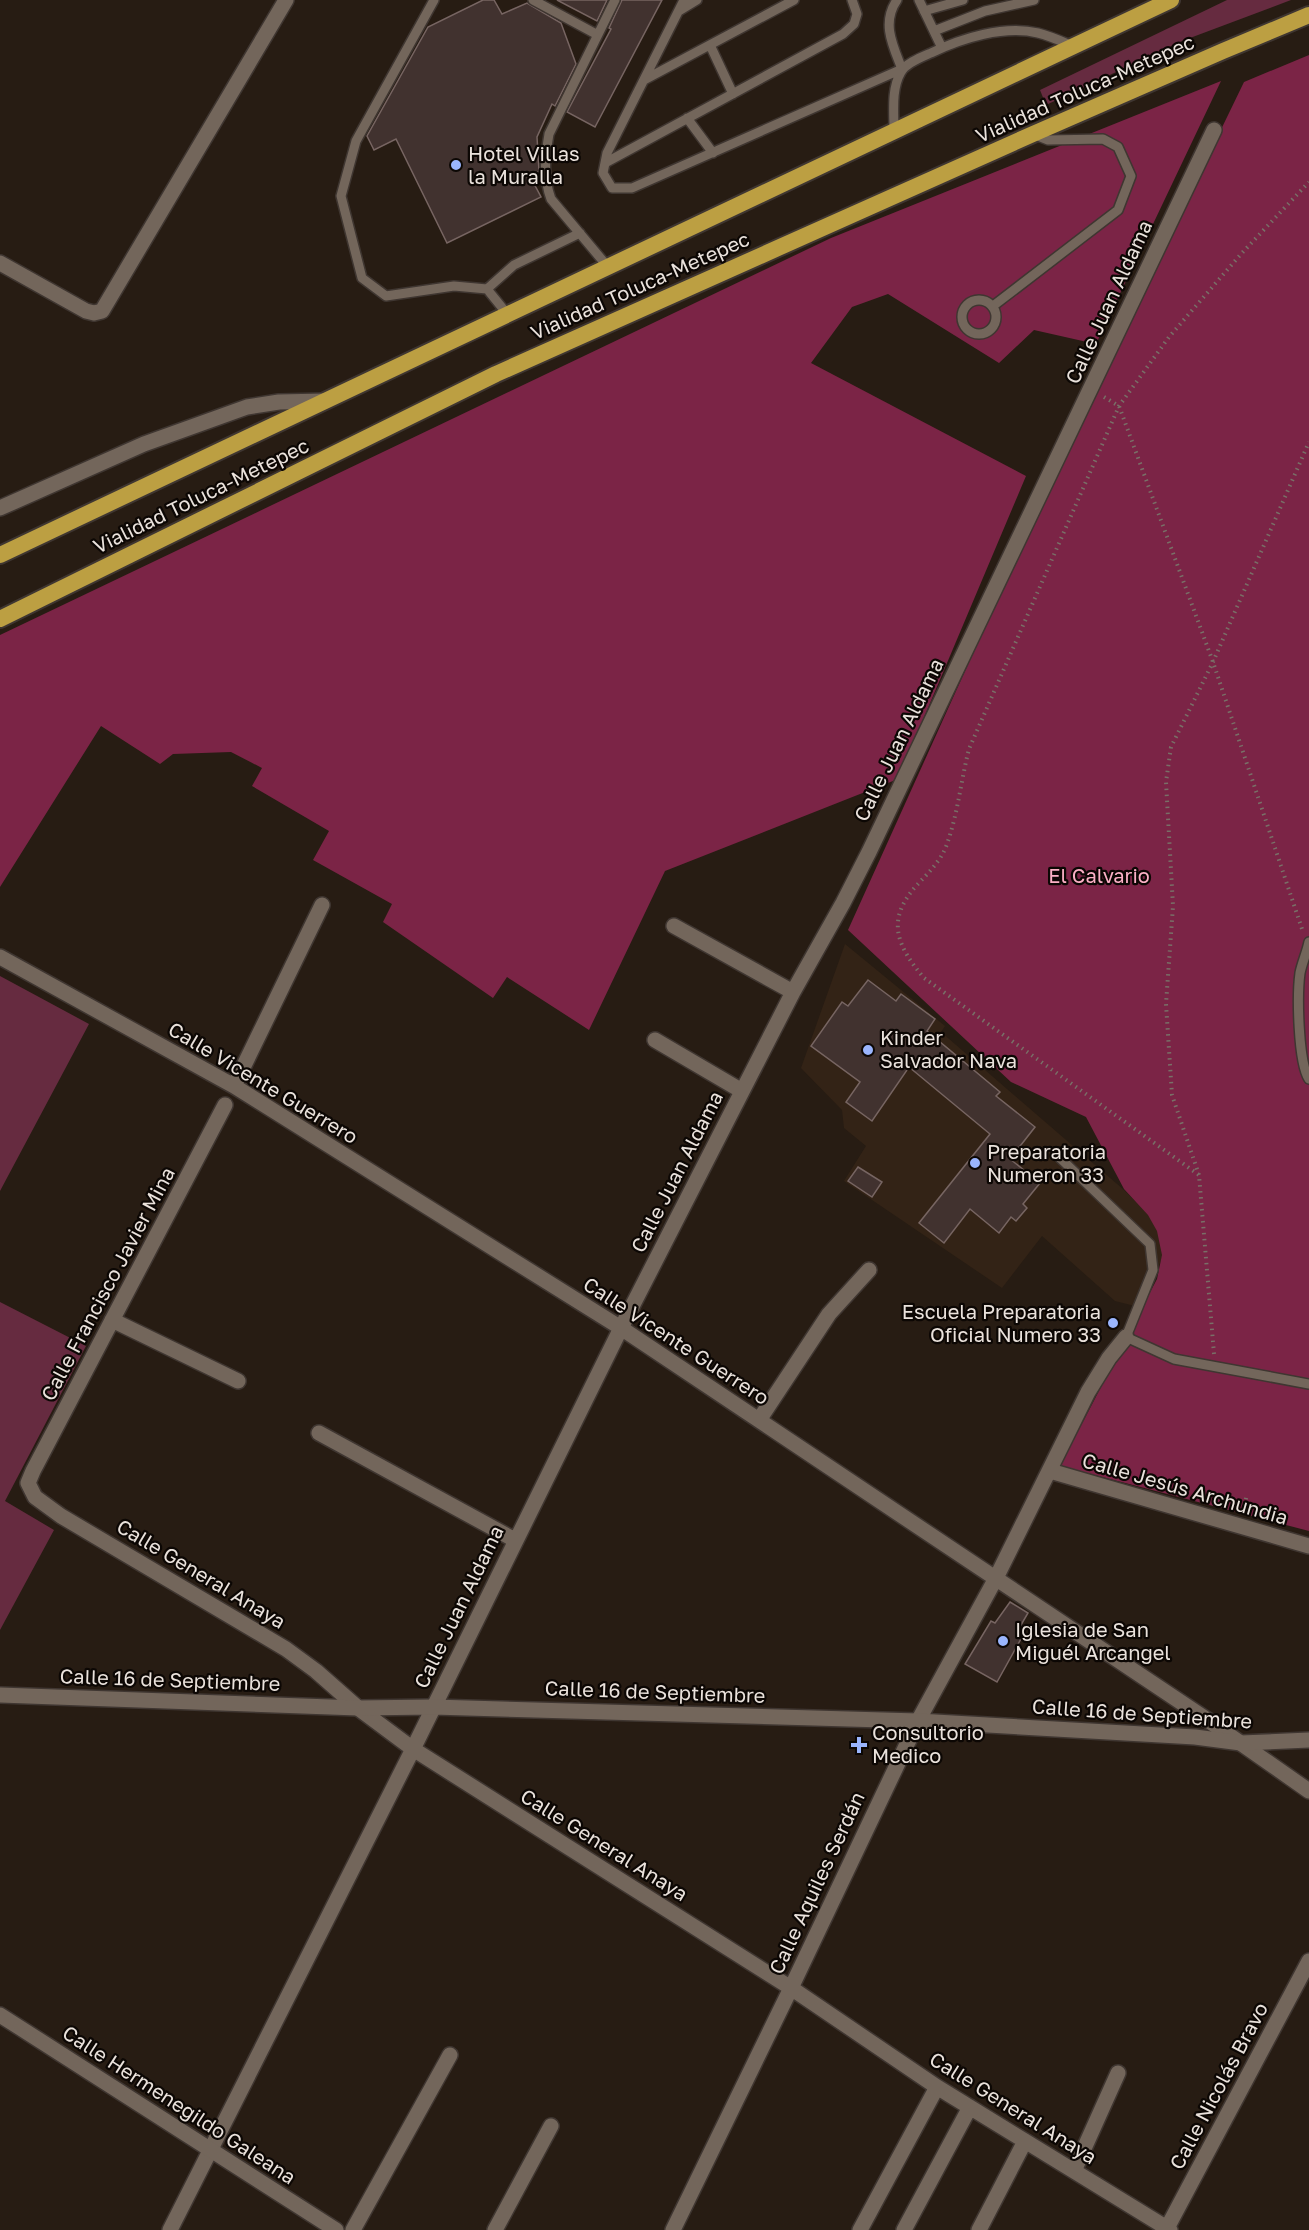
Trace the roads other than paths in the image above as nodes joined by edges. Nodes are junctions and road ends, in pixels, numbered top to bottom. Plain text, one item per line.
1 (286, 0) edge
2 (434, 0) edge
3 (533, 0) edge
4 (615, 0) edge
5 (684, 0) edge
6 (697, 0) edge
7 (794, 0) edge
8 (852, 0) edge
9 (897, 0) edge
10 (919, 0) edge
11 (963, 0) edge
12 (1034, 0) edge
13 (1171, 0) edge
14 (678, 11) junction
15 (924, 11) junction
16 (1309, 15) edge
17 (934, 31) junction
18 (596, 34) junction
19 (710, 45) junction
20 (1073, 46) junction
21 (942, 48) junction
22 (902, 69) junction
23 (644, 80) junction
24 (733, 94) junction
25 (687, 118) junction
26 (1214, 130) dead end
27 (894, 131) junction
28 (1033, 134) junction
29 (713, 153) junction
30 (605, 163) junction
31 (580, 233) junction
32 (0, 263) edge
33 (608, 267) junction
34 (487, 289) junction
35 (993, 306) dead end
36 (508, 315) junction
37 (325, 401) junction
38 (0, 508) edge
39 (0, 555) edge
40 (0, 619) edge
41 (321, 905) dead end
42 (674, 926) dead end
43 (1309, 944) edge
44 (0, 957) edge
45 (793, 992) junction
46 (655, 1040) dead end
47 (1309, 1079) edge
48 (234, 1086) junction
49 (742, 1091) junction
50 (225, 1105) dead end
51 (1059, 1157) dead end
52 (870, 1270) dead end
53 (112, 1320) junction
54 (621, 1328) junction
55 (1126, 1337) junction
56 (238, 1381) dead end
57 (1309, 1384) edge
58 (759, 1420) junction
59 (319, 1433) dead end
60 (1050, 1471) junction
61 (28, 1483) joint
62 (515, 1540) junction
63 (1309, 1546) edge
64 (996, 1578) junction
65 (0, 1695) edge
66 (433, 1707) junction
67 (358, 1708) junction
68 (918, 1721) junction
69 (1309, 1740) edge
70 (1241, 1743) junction
71 (412, 1749) junction
72 (1309, 1791) edge
73 (1309, 1961) edge
74 (791, 1988) junction
75 (0, 2015) edge
76 (450, 2055) dead end
77 (1118, 2073) dead end
78 (937, 2086) junction
79 (970, 2107) junction
80 (551, 2126) dead end
81 (1025, 2141) junction
82 (210, 2150) junction
83 (1074, 2171) junction
84 (1168, 2229) edge
85 (170, 2230) edge
86 (336, 2230) edge
87 (353, 2230) edge
88 (495, 2230) edge
89 (673, 2230) edge
90 (860, 2230) edge
91 (904, 2230) edge
92 (980, 2230) edge

1 - 32 street
2 - 34 lane
3 - 18 lane
4 - 18 lane
5 - 14 lane
6 - 14 lane
7 - 19 lane
8 - 24 lane
9 - 22 lane
10 - 15 lane
11 - 15 lane
12 - 17 lane
13 - 20 highway, Vialidad Toluca-Metepec
14 - 23 lane
15 - 17 lane
16 - 28 highway, Vialidad Toluca-Metepec
17 - 21 lane
18 - 31 lane
19 - 23 lane
19 - 24 lane
20 - 21 lane
20 - 27 highway, Vialidad Toluca-Metepec
21 - 22 lane
22 - 27 lane
22 - 29 lane
23 - 30 lane
24 - 25 lane
25 - 29 lane
25 - 30 lane
26 - 45 street, Calle Juan Aldama
27 - 33 highway, Vialidad Toluca-Metepec
28 - 35 lane
28 - 40 highway, Vialidad Toluca-Metepec
29 - 30 lane
31 - 33 lane
31 - 34 lane
33 - 36 highway, Vialidad Toluca-Metepec
34 - 36 lane
36 - 37 highway, Vialidad Toluca-Metepec
37 - 38 street
37 - 39 highway, Vialidad Toluca-Metepec
41 - 48 street
42 - 45 street
43 - 47 lane
44 - 48 street, Calle Vicente Guerrero
45 - 49 street, Calle Juan Aldama
46 - 49 street
48 - 54 street, Calle Vicente Guerrero
49 - 54 street, Calle Juan Aldama
50 - 53 street, Calle Francisco Javier Mina
51 - 55 lane
52 - 58 street
53 - 56 street
53 - 61 street, Calle Francisco Javier Mina
54 - 58 street, Calle Vicente Guerrero
54 - 62 street, Calle Juan Aldama
55 - 57 lane
55 - 60 street, Calle Aquiles Serdán
58 - 64 street, Calle Vicente Guerrero
59 - 62 street
60 - 63 street, Calle Jesús Archundia
60 - 64 street, Calle Aquiles Serdán
61 - 67 street, Calle General Anaya
62 - 66 street, Calle Juan Aldama
64 - 68 street, Calle Aquiles Serdán
64 - 70 street, Calle Vicente Guerrero
65 - 67 street, Calle 16 de Septiembre
66 - 67 street, Calle 16 de Septiembre
66 - 68 street, Calle 16 de Septiembre
66 - 71 street, Calle Juan Aldama
67 - 71 street, Calle General Anaya
68 - 70 street, Calle 16 de Septiembre
68 - 74 street, Calle Aquiles Serdán
69 - 70 street, Calle 16 de Septiembre
70 - 72 street, Calle Vicente Guerrero
71 - 74 street, Calle General Anaya
71 - 82 street, Calle Juan Aldama
73 - 84 street, Calle Nicolás Bravo
74 - 78 street, Calle General Anaya
74 - 89 street, Calle Aquiles Serdán
75 - 82 street, Calle Hermenegildo Galeana
76 - 87 street
77 - 83 street
78 - 79 street, Calle General Anaya
78 - 90 street
79 - 81 street, Calle General Anaya
79 - 91 street
80 - 88 street
81 - 83 street, Calle General Anaya
81 - 92 street
82 - 85 street, Calle Juan Aldama
82 - 86 street, Calle Hermenegildo Galeana
83 - 84 street, Calle General Anaya

